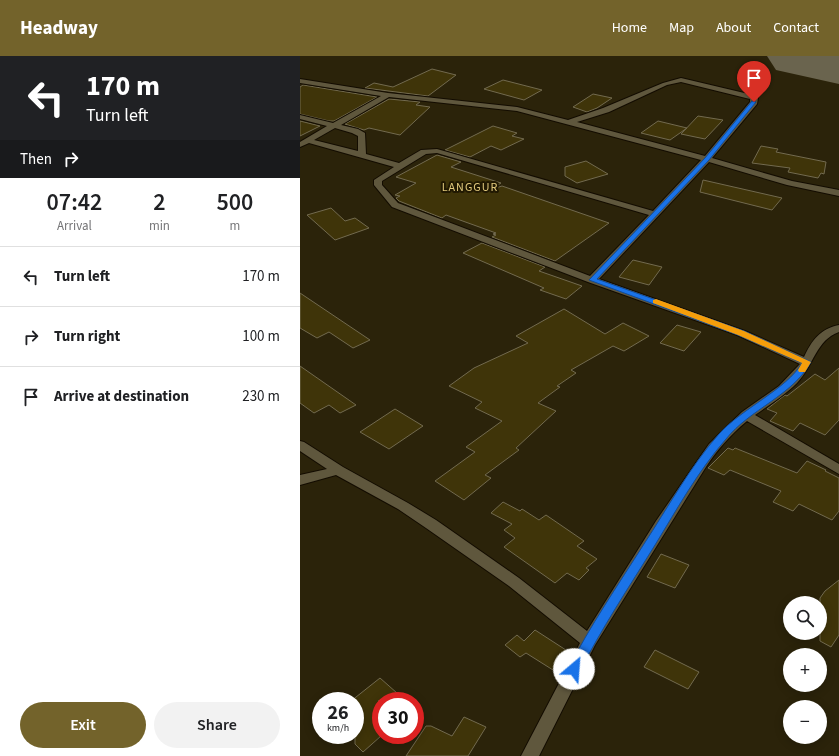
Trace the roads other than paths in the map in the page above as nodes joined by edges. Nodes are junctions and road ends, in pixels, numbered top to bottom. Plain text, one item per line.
1 (300, 81) edge
2 (388, 95) junction
3 (300, 117) edge
4 (568, 123) junction
5 (335, 126) junction
6 (309, 141) junction
7 (300, 145) edge
8 (362, 155) junction
9 (707, 159) junction
10 (399, 166) junction
11 (839, 194) edge
12 (654, 214) junction
13 (592, 280) junction
14 (839, 328) edge
15 (806, 362) junction
16 (746, 415) junction
17 (300, 445) edge
18 (338, 470) junction
19 (839, 470) edge
20 (300, 480) edge
21 (589, 641) junction
22 (530, 756) edge

1 - 2 street
2 - 4 street
2 - 5 street
3 - 5 street
4 - 9 street
4 - 9 street
5 - 6 street
5 - 8 street
6 - 7 street
6 - 8 street
8 - 10 street
9 - 11 street
9 - 12 street
10 - 12 street
10 - 13 street
12 - 13 street
13 - 15 street
14 - 15 street
15 - 16 street
16 - 19 street
16 - 21 street
17 - 18 street
18 - 20 street
18 - 21 street
21 - 22 street

